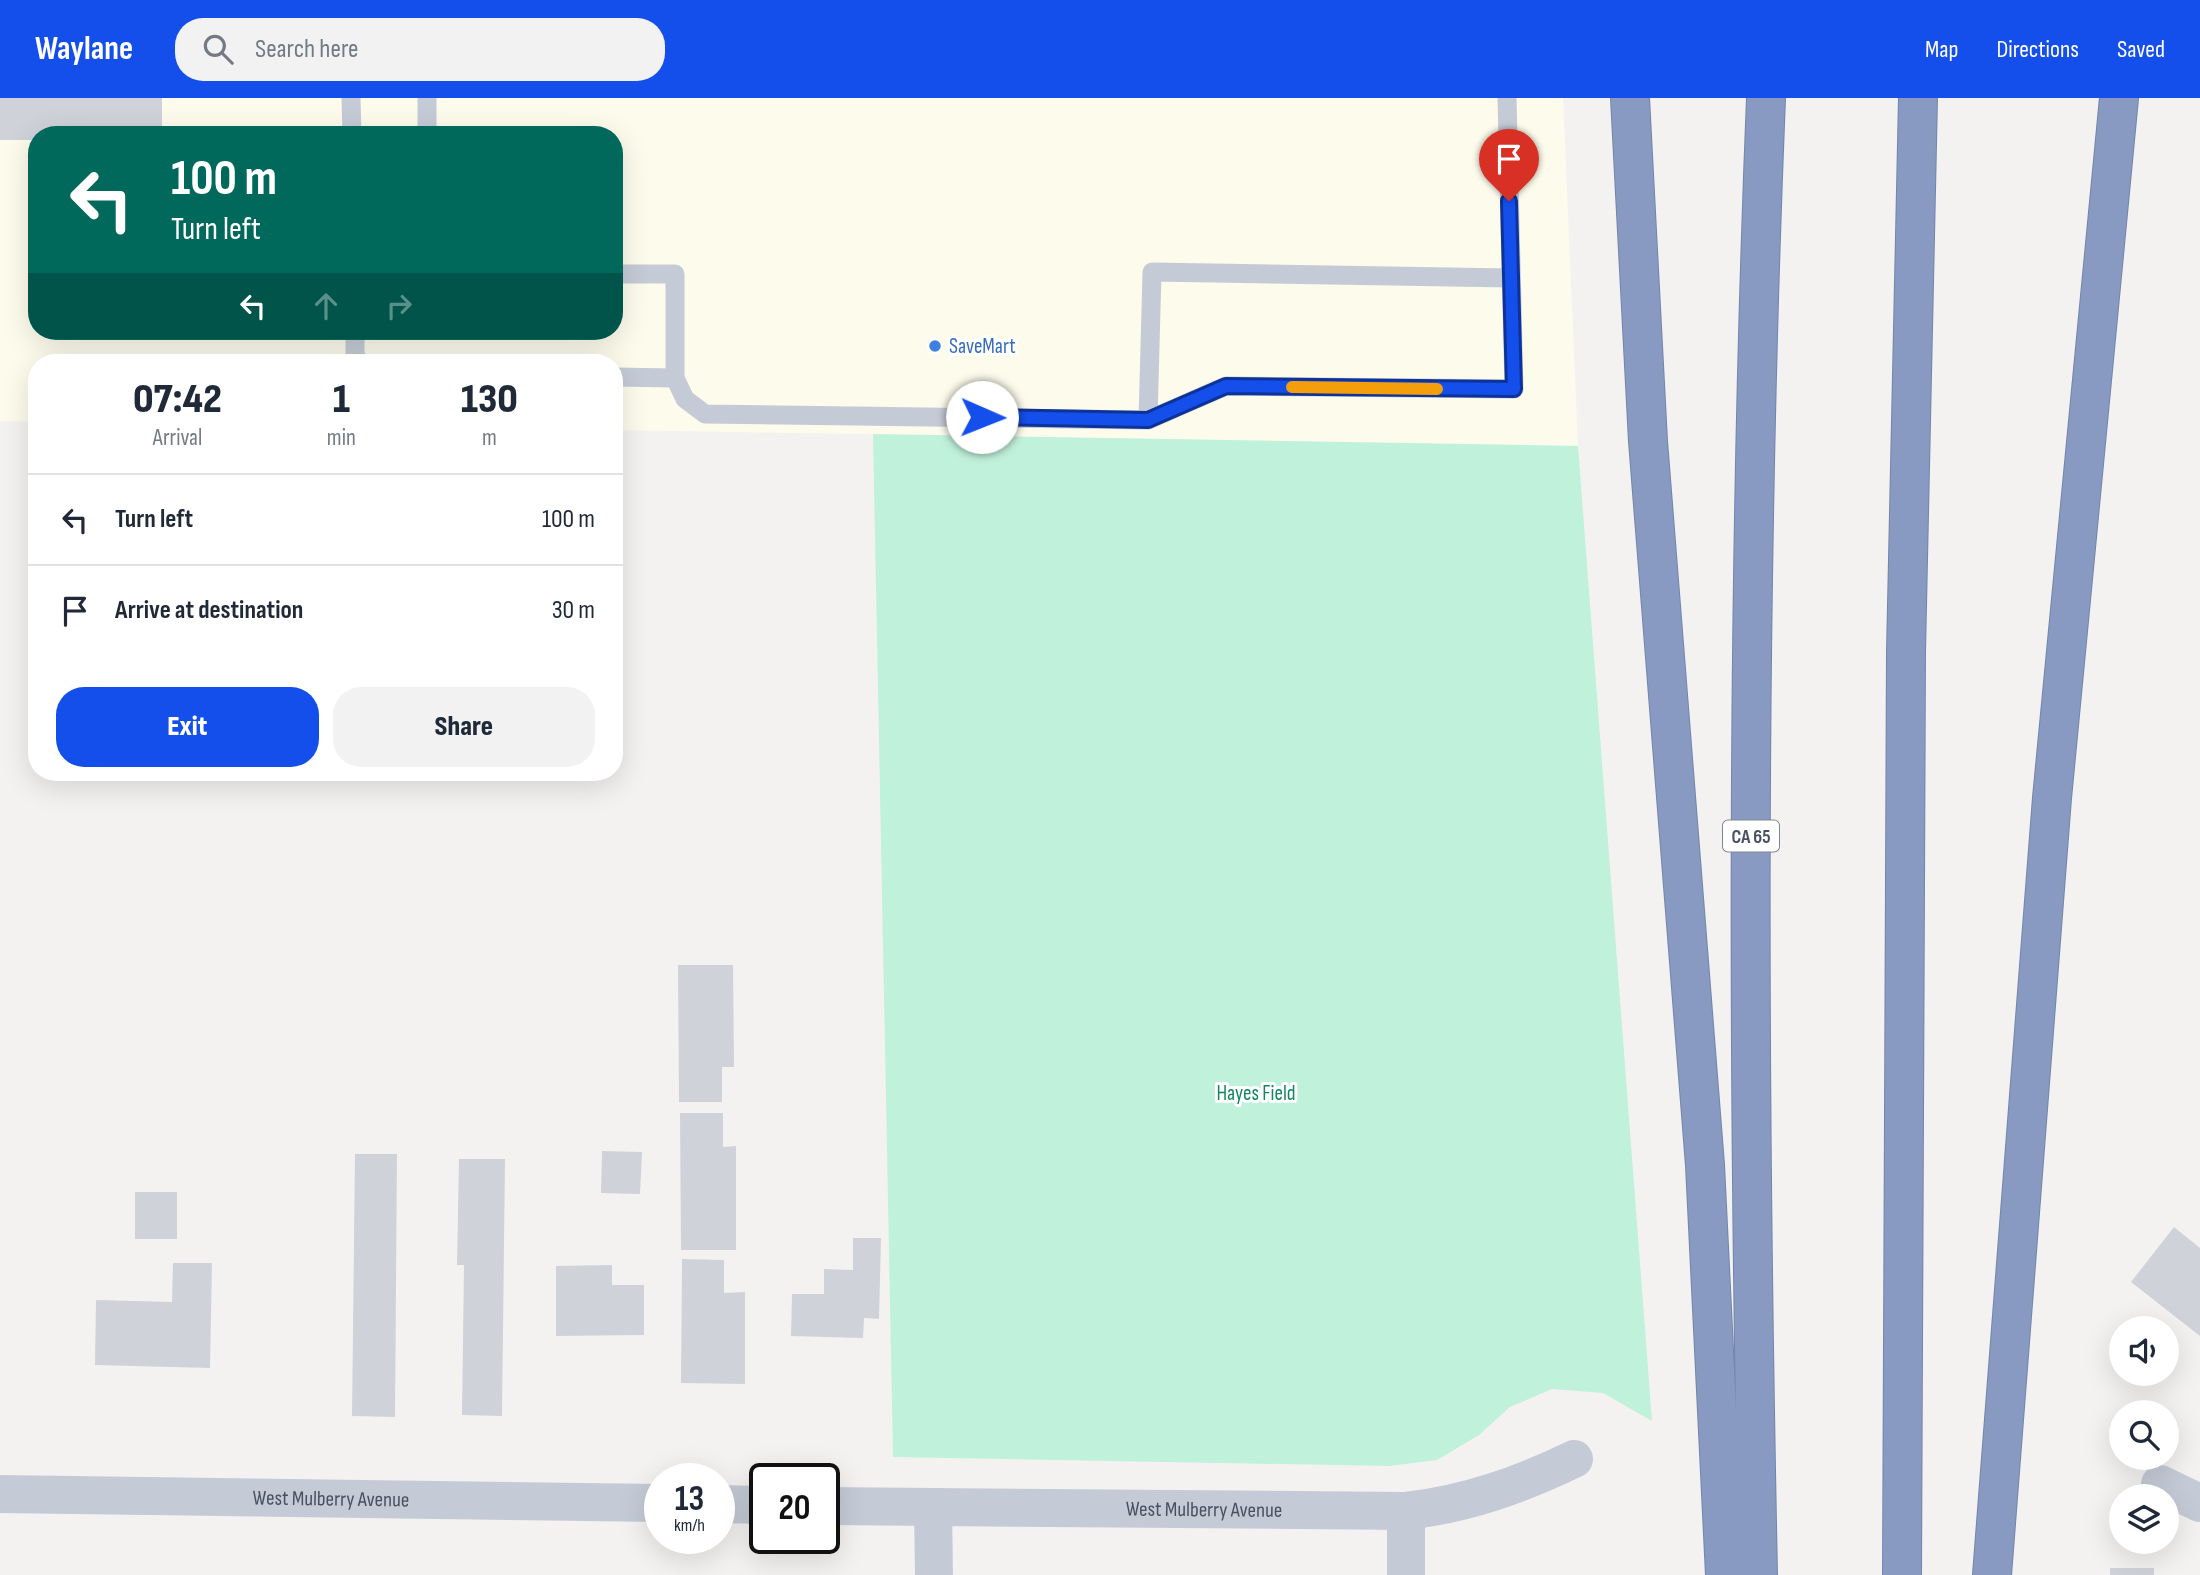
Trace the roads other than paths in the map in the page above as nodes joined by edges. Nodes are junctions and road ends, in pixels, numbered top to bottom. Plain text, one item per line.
1 (351, 98) edge
2 (427, 98) edge
3 (1507, 98) edge
4 (1630, 98) edge
5 (1766, 98) edge
6 (1918, 98) edge
7 (2119, 98) edge
8 (352, 126) edge
9 (427, 126) edge
10 (623, 274) edge
11 (1510, 278) junction
12 (623, 377) edge
13 (674, 378) junction
14 (1148, 420) junction
15 (1574, 1459) dead end
16 (0, 1494) edge
17 (2179, 1494) edge
18 (644, 1503) edge
19 (2200, 1503) edge
20 (840, 1506) edge
21 (933, 1507) junction
22 (1406, 1511) junction
23 (933, 1575) edge
24 (1406, 1575) edge
25 (1725, 1575) edge
26 (1758, 1575) edge
27 (1902, 1575) edge
28 (1992, 1575) edge

1 - 8 lane
2 - 9 lane
3 - 11 lane
4 - 25 highway
5 - 26 highway, CA 65
6 - 27 highway
7 - 28 highway
10 - 13 lane
11 - 14 lane
11 - 14 lane
12 - 13 lane
13 - 14 lane
15 - 22 street, West Mulberry Avenue
16 - 18 street, West Mulberry Avenue
17 - 19 street
20 - 21 street, West Mulberry Avenue
21 - 22 street, West Mulberry Avenue
21 - 23 street
22 - 24 street

